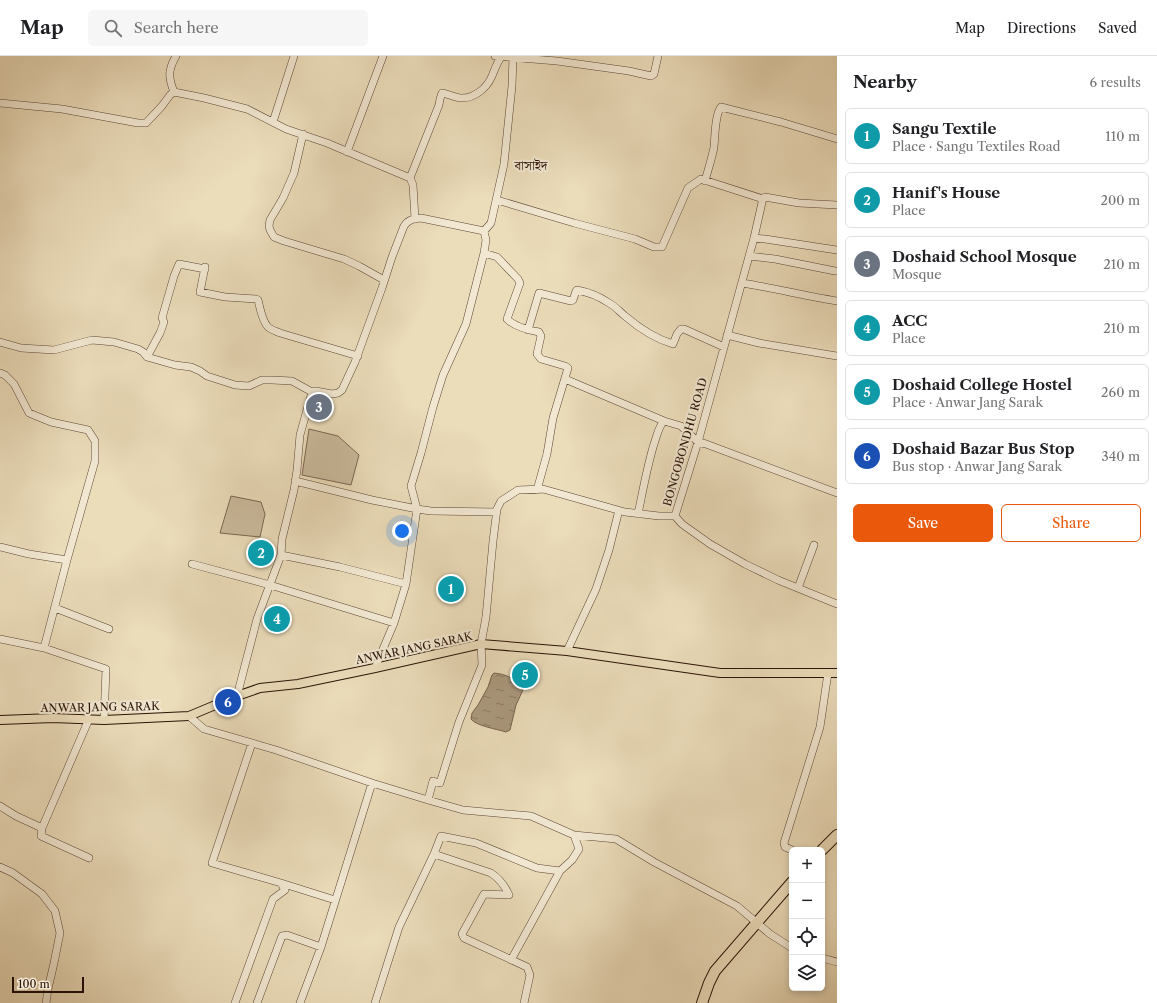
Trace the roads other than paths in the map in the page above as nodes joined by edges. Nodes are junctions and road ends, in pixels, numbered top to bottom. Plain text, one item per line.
1 (176, 56) edge
2 (294, 56) edge
3 (383, 56) edge
4 (495, 56) edge
5 (502, 56) edge
6 (513, 56) edge
7 (658, 56) edge
8 (174, 92) junction
9 (0, 103) edge
10 (273, 122) junction
11 (303, 134) junction
12 (837, 139) edge
13 (347, 152) junction
14 (410, 178) junction
15 (705, 180) junction
16 (762, 199) junction
17 (497, 200) junction
18 (837, 205) edge
19 (415, 218) junction
20 (484, 231) junction
21 (754, 238) junction
22 (837, 250) edge
23 (484, 253) junction
24 (749, 256) junction
25 (835, 271) dead end
26 (384, 280) junction
27 (742, 283) junction
28 (837, 301) edge
29 (528, 330) junction
30 (727, 335) junction
31 (0, 342) edge
32 (724, 347) junction
33 (358, 356) junction
34 (837, 356) edge
35 (147, 357) junction
36 (0, 373) edge
37 (565, 379) junction
38 (312, 392) junction
39 (664, 421) junction
40 (698, 442) junction
41 (295, 481) junction
42 (537, 490) junction
43 (837, 493) edge
44 (417, 509) junction
45 (497, 512) junction
46 (618, 514) dead end
47 (638, 514) junction
48 (675, 516) junction
49 (0, 546) edge
50 (814, 546) dead end
51 (281, 555) junction
52 (67, 560) junction
53 (192, 564) dead end
54 (406, 584) junction
55 (270, 585) junction
56 (798, 588) junction
57 (837, 604) edge
58 (55, 608) junction
59 (394, 623) junction
60 (109, 630) dead end
61 (0, 639) edge
62 (481, 644) junction
63 (44, 648) junction
64 (567, 651) junction
65 (375, 668) junction
66 (828, 673) junction
67 (837, 673) edge
68 (238, 696) junction
69 (188, 716) junction
70 (89, 719) junction
71 (0, 720) edge
72 (104, 720) junction
73 (252, 743) junction
74 (372, 783) junction
75 (428, 800) junction
76 (0, 806) edge
77 (42, 828) junction
78 (574, 835) junction
79 (837, 835) edge
80 (825, 847) edge
81 (789, 849) edge
82 (434, 854) junction
83 (89, 858) dead end
84 (0, 867) edge
85 (560, 871) junction
86 (281, 883) junction
87 (791, 883) edge
88 (335, 900) junction
89 (757, 922) junction
90 (321, 946) junction
91 (789, 946) edge
92 (825, 959) edge
93 (511, 960) junction
94 (837, 962) edge
95 (46, 1003) edge
96 (235, 1003) edge
97 (257, 1003) edge
98 (300, 1003) edge
99 (375, 1003) edge
100 (524, 1003) edge
101 (702, 1003) edge

1 - 8 street
2 - 10 street
3 - 13 street
4 - 5 street
5 - 6 street
5 - 14 street
6 - 7 street
6 - 17 street
8 - 9 street
8 - 10 street
10 - 11 street
11 - 13 street
11 - 26 street
12 - 15 street
13 - 14 street
14 - 19 street
15 - 16 street
15 - 17 street
16 - 18 street
16 - 21 street, BONGOBONDHU ROAD
17 - 20 street
19 - 20 street
19 - 26 street
20 - 23 street
21 - 22 street
21 - 24 street, BONGOBONDHU ROAD
23 - 29 street
23 - 44 street
24 - 25 street
24 - 27 street, BONGOBONDHU ROAD
26 - 33 street
27 - 28 street
27 - 30 street, BONGOBONDHU ROAD
29 - 32 street
29 - 37 street
30 - 32 street, BONGOBONDHU ROAD
30 - 34 street
31 - 35 street
32 - 40 street, BONGOBONDHU ROAD
33 - 35 street
33 - 38 street
35 - 38 street
36 - 52 street
37 - 39 street
37 - 42 street
38 - 41 street
39 - 40 street
39 - 47 street
40 - 43 street
40 - 48 street, BONGOBONDHU ROAD
41 - 44 street
41 - 51 street
42 - 45 street, BONGOBONDHU ROAD
42 - 47 street, BONGOBONDHU ROAD
44 - 45 street
44 - 54 street
45 - 62 street
46 - 64 street
47 - 48 street, BONGOBONDHU ROAD
48 - 56 street
49 - 52 street
50 - 56 street
51 - 54 street
51 - 55 street
52 - 58 street
53 - 55 street
54 - 59 street
55 - 59 street
55 - 68 street
56 - 57 street
58 - 60 street
58 - 63 street
59 - 65 street
61 - 63 street
62 - 64 main road, ANWAR JANG SARAK
62 - 65 main road, ANWAR JANG SARAK
62 - 75 street
63 - 72 street
64 - 66 main road, ANWAR JANG SARAK
65 - 68 main road, ANWAR JANG SARAK
66 - 67 main road, ANWAR JANG SARAK
66 - 81 street
68 - 69 main road, ANWAR JANG SARAK
69 - 72 main road, ANWAR JANG SARAK
69 - 73 street
70 - 71 main road, ANWAR JANG SARAK
70 - 72 main road, ANWAR JANG SARAK
70 - 77 street
73 - 74 street
73 - 86 street
74 - 75 street
74 - 88 street
75 - 78 street
76 - 77 street
77 - 83 street
78 - 85 street
78 - 89 street
79 - 80 highway
82 - 85 street
82 - 93 street
82 - 99 street
84 - 95 street
85 - 93 street
86 - 88 street
86 - 96 street
87 - 89 highway
88 - 90 street
89 - 91 street
89 - 101 highway
90 - 97 street
90 - 98 street
92 - 94 street
93 - 100 street

